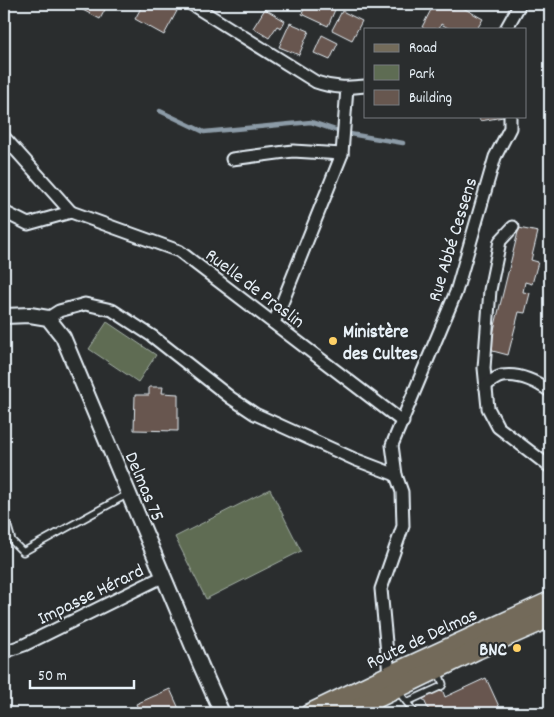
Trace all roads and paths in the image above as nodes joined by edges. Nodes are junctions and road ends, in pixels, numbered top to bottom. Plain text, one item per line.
1 (191, 4) edge
2 (515, 5) edge
3 (506, 28) edge
4 (364, 86) edge
5 (347, 88) junction
6 (510, 118) edge
7 (4, 137) edge
8 (342, 154) junction
9 (232, 159) dead end
10 (4, 212) edge
11 (71, 212) junction
12 (513, 227) dead end
13 (4, 316) edge
14 (48, 318) junction
15 (274, 323) junction
16 (485, 386) junction
17 (550, 391) edge
18 (402, 422) junction
19 (550, 468) edge
20 (396, 475) junction
21 (128, 494) junction
22 (4, 514) edge
23 (164, 576) junction
24 (550, 601) edge
25 (550, 618) edge
26 (4, 652) edge
27 (397, 688) junction
28 (375, 707) edge
29 (222, 713) edge
30 (310, 713) edge
31 (346, 713) edge
32 (415, 713) edge

1 - 5 street
2 - 3 street
4 - 5 street
5 - 8 street
6 - 18 street, Rue Abbé Cessens
7 - 11 street
8 - 9 street
8 - 15 street
10 - 11 street
11 - 15 street, Ruelle de Praslin
12 - 16 street
13 - 14 street
14 - 20 street
14 - 21 street, Delmas 75
15 - 18 street, Ruelle de Praslin
16 - 17 street
16 - 19 street
18 - 20 street, Rue Abbé Cessens
20 - 27 street, Rue Abbé Cessens
21 - 22 lane
21 - 23 street, Delmas 75
23 - 26 street, Impasse Hérard
23 - 29 street, Delmas 75
24 - 27 main road, Route de Delmas
25 - 27 main road, Route de Delmas
27 - 28 main road, Route de Delmas
27 - 30 main road, Route de Delmas
27 - 32 lane
28 - 31 main road, Route de Delmas

